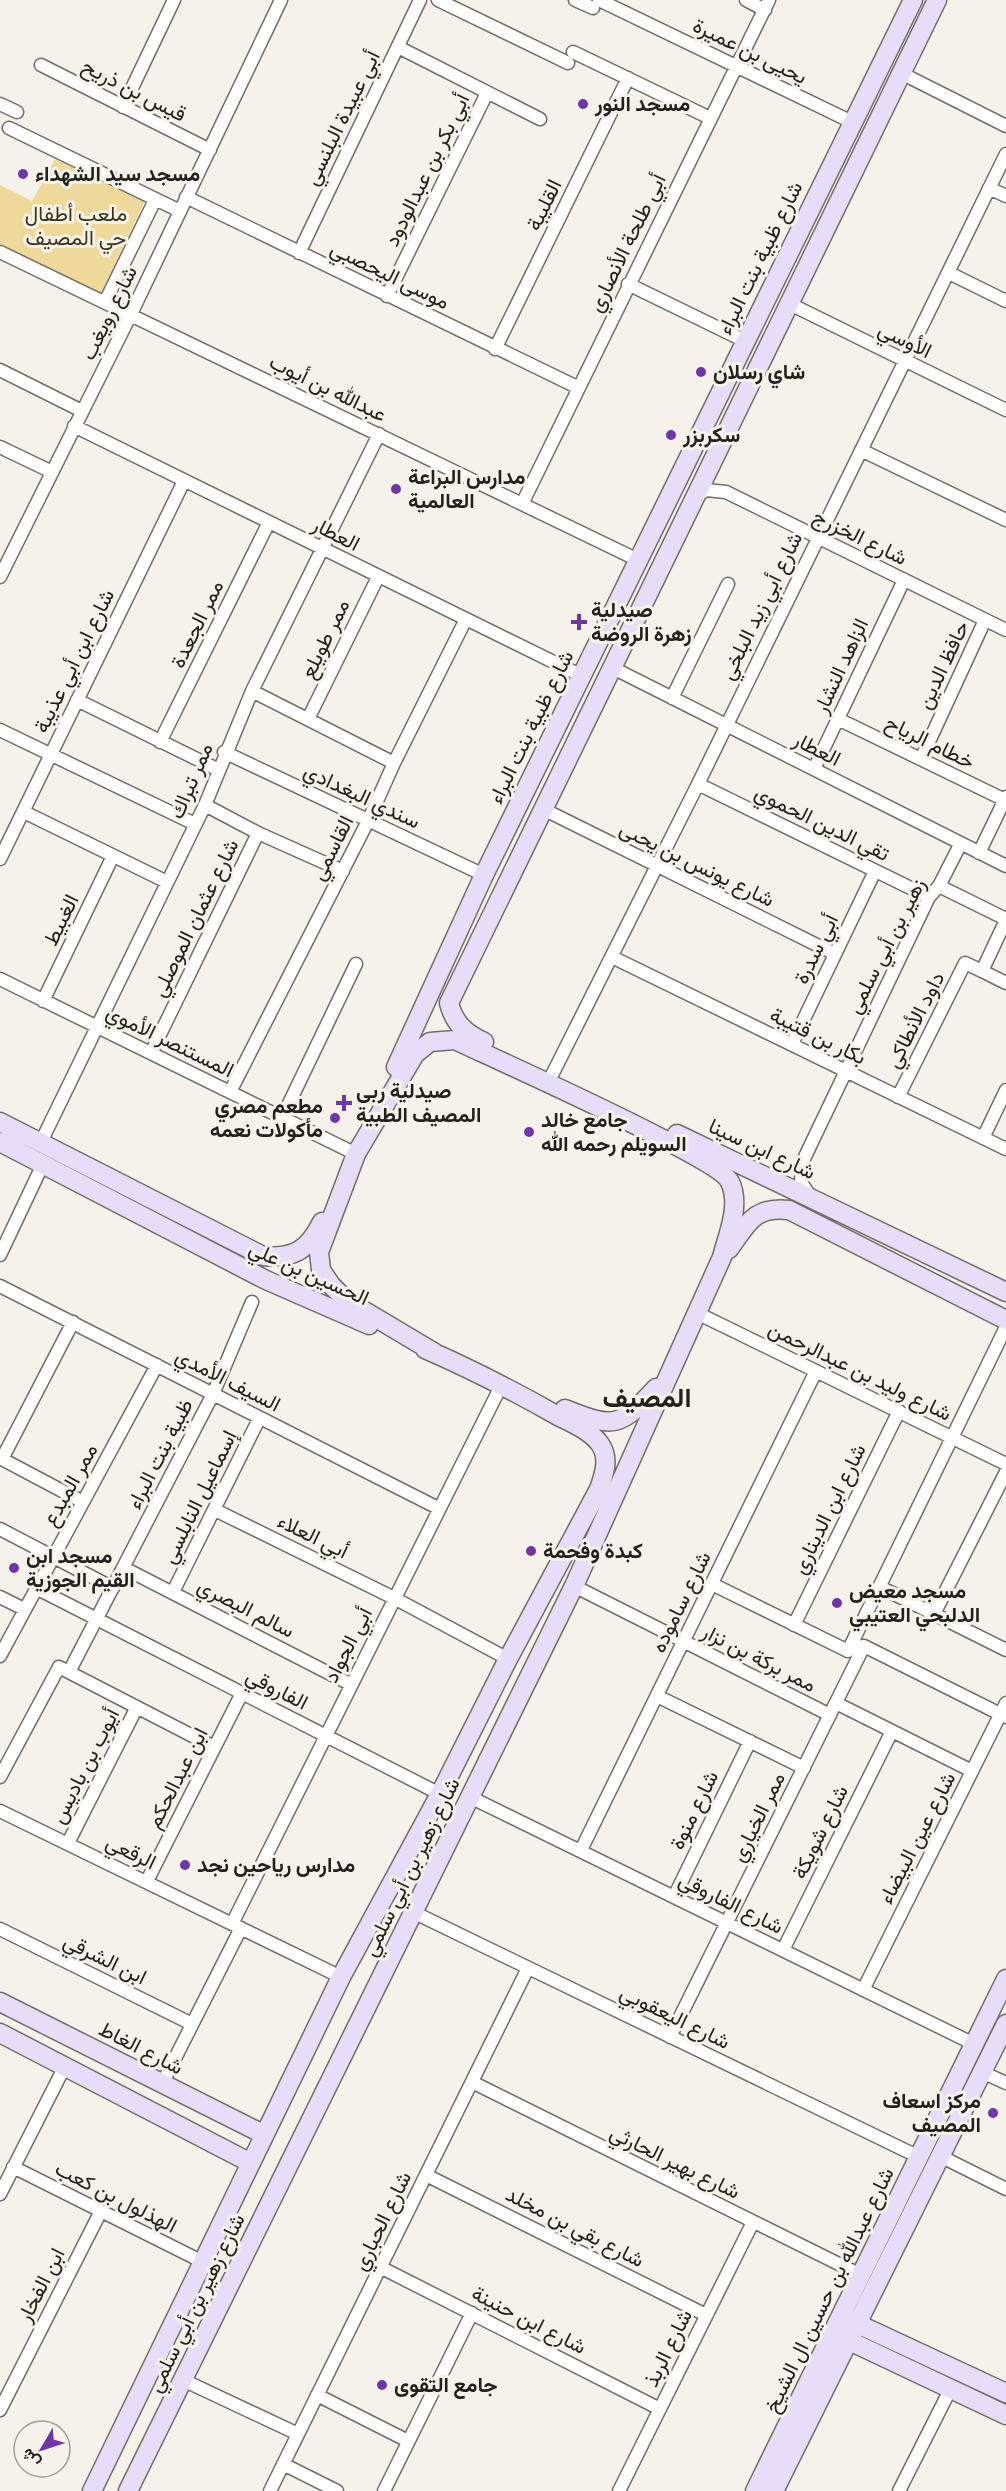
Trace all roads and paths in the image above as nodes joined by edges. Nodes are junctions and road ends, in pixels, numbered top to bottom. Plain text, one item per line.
1 (174, 0) edge
2 (281, 0) edge
3 (420, 0) edge
4 (438, 0) edge
5 (575, 0) edge
6 (746, 0) edge
7 (913, 0) edge
8 (937, 0) edge
9 (596, 4) edge
10 (767, 5) edge
11 (398, 47) junction
12 (41, 65) dead end
13 (737, 66) junction
14 (901, 73) junction
15 (628, 78) junction
16 (487, 93) junction
17 (0, 104) edge
18 (123, 107) junction
19 (17, 112) dead end
20 (710, 118) junction
21 (540, 119) dead end
22 (852, 122) junction
23 (1006, 126) edge
24 (9, 128) dead end
25 (210, 150) junction
26 (1006, 154) edge
27 (989, 188) junction
28 (1006, 196) edge
29 (186, 197) junction
30 (155, 200) junction
31 (180, 211) junction
32 (0, 252) edge
33 (299, 253) junction
34 (949, 273) junction
35 (628, 285) junction
36 (387, 296) junction
37 (1006, 301) edge
38 (105, 302) junction
39 (788, 303) junction
40 (131, 314) junction
41 (745, 341) junction
42 (495, 349) junction
43 (905, 362) junction
44 (0, 370) edge
45 (577, 387) junction
46 (1006, 410) edge
47 (82, 411) junction
48 (74, 426) junction
49 (379, 434) junction
50 (0, 447) edge
51 (861, 450) junction
52 (711, 465) junction
53 (52, 472) junction
54 (184, 481) junction
55 (726, 492) junction
56 (696, 496) junction
57 (522, 504) junction
58 (1006, 520) edge
59 (269, 522) junction
60 (817, 537) junction
61 (322, 549) junction
62 (638, 560) junction
63 (0, 577) edge
64 (378, 577) junction
65 (904, 580) junction
66 (728, 584) dead end
67 (466, 619) junction
68 (985, 620) junction
69 (1006, 630) edge
70 (610, 667) junction
71 (582, 676) junction
72 (252, 691) junction
73 (672, 698) junction
74 (77, 700) junction
75 (308, 719) junction
76 (838, 719) junction
77 (726, 725) junction
78 (0, 730) edge
79 (160, 742) junction
80 (224, 752) junction
81 (50, 754) junction
82 (921, 759) junction
83 (394, 763) junction
84 (814, 769) junction
85 (219, 770) junction
86 (698, 784) junction
87 (1005, 799) edge
88 (205, 804) junction
89 (543, 809) junction
90 (24, 812) junction
91 (368, 821) junction
92 (195, 824) junction
93 (258, 833) junction
94 (961, 843) junction
95 (979, 853) junction
96 (113, 856) junction
97 (0, 859) edge
98 (656, 866) junction
99 (1006, 866) edge
100 (343, 871) junction
101 (875, 871) junction
102 (483, 874) junction
103 (166, 882) junction
104 (939, 886) junction
105 (929, 897) junction
106 (1006, 920) edge
107 (835, 954) junction
108 (612, 957) junction
109 (356, 964) dead end
110 (982, 971) junction
111 (0, 979) edge
112 (1006, 983) edge
113 (43, 1001) junction
114 (97, 1027) junction
115 (792, 1044) junction
116 (151, 1053) junction
117 (845, 1071) junction
118 (552, 1076) junction
119 (1006, 1090) edge
120 (230, 1092) junction
121 (898, 1097) junction
122 (282, 1118) junction
123 (0, 1122) edge
124 (983, 1138) junction
125 (0, 1142) edge
126 (41, 1142) junction
127 (1006, 1149) edge
128 (356, 1154) junction
129 (43, 1164) junction
130 (811, 1197) junction
131 (304, 1248) joint
132 (0, 1256) edge
133 (722, 1257) junction
134 (968, 1274) junction
135 (0, 1286) edge
136 (1006, 1292) edge
137 (958, 1296) junction
138 (252, 1302) dead end
139 (697, 1313) junction
140 (1006, 1320) edge
141 (73, 1322) junction
142 (1006, 1327) edge
143 (435, 1353) junction
144 (157, 1365) junction
145 (816, 1371) junction
146 (666, 1377) junction
147 (502, 1384) junction
148 (213, 1394) junction
149 (899, 1412) junction
150 (259, 1419) junction
151 (953, 1438) junction
152 (600, 1443) joint
153 (1, 1458) edge
154 (1006, 1464) edge
155 (1006, 1472) edge
156 (83, 1502) junction
157 (438, 1508) junction
158 (215, 1510) junction
159 (0, 1528) edge
160 (53, 1556) junction
161 (124, 1568) junction
162 (712, 1584) junction
163 (574, 1586) junction
164 (880, 1587) junction
165 (36, 1588) junction
166 (113, 1588) junction
167 (173, 1592) junction
168 (0, 1597) edge
169 (394, 1598) junction
170 (24, 1610) junction
171 (934, 1614) junction
172 (96, 1620) junction
173 (794, 1624) junction
174 (684, 1642) junction
175 (864, 1646) junction
176 (1006, 1650) edge
177 (848, 1651) junction
178 (0, 1656) edge
179 (508, 1659) junction
180 (64, 1669) junction
181 (350, 1684) junction
182 (242, 1693) junction
183 (657, 1696) junction
184 (836, 1703) junction
185 (137, 1707) junction
186 (1004, 1711) edge
187 (830, 1715) junction
188 (892, 1731) junction
189 (325, 1735) junction
190 (750, 1741) junction
191 (214, 1747) junction
192 (804, 1768) junction
193 (972, 1771) junction
194 (0, 1777) edge
195 (440, 1794) junction
196 (470, 1797) junction
197 (0, 1810) edge
198 (68, 1843) junction
199 (581, 1850) junction
200 (147, 1881) junction
201 (674, 1897) junction
202 (413, 1912) junction
203 (728, 1923) junction
204 (237, 1926) junction
205 (0, 1929) edge
206 (783, 1950) junction
207 (528, 1968) junction
208 (341, 1977) junction
209 (1006, 1979) edge
210 (863, 1990) junction
211 (0, 2002) edge
212 (192, 2024) junction
213 (1006, 2024) edge
214 (0, 2033) edge
215 (670, 2037) junction
216 (974, 2044) junction
217 (65, 2066) junction
218 (982, 2072) junction
219 (472, 2082) junction
220 (162, 2084) junction
221 (1006, 2084) edge
222 (263, 2134) junction
223 (940, 2156) junction
224 (919, 2157) junction
225 (249, 2162) junction
226 (14, 2167) junction
227 (426, 2175) junction
228 (1006, 2188) edge
229 (0, 2194) edge
230 (101, 2211) junction
231 (753, 2222) junction
232 (201, 2261) junction
233 (380, 2267) junction
234 (861, 2275) junction
235 (472, 2313) junction
236 (706, 2315) junction
237 (845, 2328) junction
238 (183, 2379) junction
239 (951, 2388) junction
240 (1005, 2392) edge
241 (317, 2395) junction
242 (660, 2409) junction
243 (0, 2410) edge
244 (1006, 2415) edge
245 (298, 2434) junction
246 (408, 2441) junction
247 (283, 2464) junction
248 (903, 2490) edge
249 (92, 2491) edge
250 (129, 2491) edge
251 (270, 2491) edge
252 (337, 2491) edge
253 (384, 2491) edge
254 (619, 2491) edge
255 (755, 2491) edge
256 (774, 2491) edge

1 - 18 street
2 - 25 street, شارع رويغب
3 - 11 street, أبي عبيدة البلنسي
4 - 15 street
5 - 9 street, يحيى بن عميرة
6 - 10 street
7 - 22 street, شارع ظبية بنت البراء
8 - 14 street
9 - 13 street, يحيى بن عميرة
10 - 13 street, أبي طلحة الأنصاري
11 - 16 street
11 - 33 street, أبي عبيدة البلنسي
12 - 18 street, قيس بن ذريح
13 - 20 street, أبي طلحة الأنصاري
13 - 22 street, يحيى بن عميرة
14 - 23 street
14 - 39 street
15 - 20 street
15 - 42 street, القليبة
16 - 21 street
16 - 36 street, أبي بكر بن عبدالودود
17 - 19 street
18 - 25 street, قيس بن ذريح
20 - 35 street, أبي طلحة الأنصاري
22 - 41 street, شارع ظبية بنت البراء
24 - 30 street
25 - 29 street, شارع رويغب
26 - 27 street, شارع أبي زيد البلخي
27 - 28 street
27 - 34 street, شارع أبي زيد البلخي
29 - 31 street, شارع رويغب
29 - 33 street, موسى اليحصبي
30 - 31 street
30 - 38 street
31 - 40 street, شارع رويغب
32 - 38 street, عبدالله بن أيوب
33 - 36 street, موسى اليحصبي
34 - 37 street
34 - 43 street, شارع أبي زيد البلخي
35 - 41 street
35 - 45 street, أبي طلحة الأنصاري
36 - 42 street, موسى اليحصبي
38 - 40 street, عبدالله بن أيوب
39 - 43 street, الأوسي
39 - 52 street
40 - 47 street, شارع رويغب
40 - 49 street, عبدالله بن أيوب
41 - 62 street, شارع ظبية بنت البراء
42 - 45 street, موسى اليحصبي
43 - 46 street, الأوسي
43 - 51 street, شارع أبي زيد البلخي
44 - 47 street
45 - 57 street, أبي طلحة الأنصاري
47 - 48 street, شارع رويغب
48 - 53 street, شارع رويغب
48 - 54 street, العطار
49 - 57 street, عبدالله بن أيوب
49 - 61 street, ممر تبراك
50 - 53 street
51 - 58 street
51 - 60 street, شارع أبي زيد البلخي
52 - 55 street
52 - 56 street
53 - 63 street, شارع رويغب
54 - 59 street, العطار
54 - 74 street, شارع ابن أبي عذيبة
55 - 56 street
55 - 60 street, شارع الخزرج
56 - 70 street
57 - 62 street, عبدالله بن أيوب
59 - 61 street, العطار
59 - 79 street, ممر الجعدة
60 - 65 street, شارع الخزرج
60 - 77 street, شارع أبي زيد البلخي
61 - 64 street, العطار
61 - 72 street, ممر تبراك
62 - 71 street, شارع ظبية بنت البراء
64 - 67 street, العطار
64 - 75 street, ممر طويلع
65 - 68 street, شارع الخزرج
65 - 76 street, الزاهد النشار
66 - 73 street
67 - 71 street, العطار
67 - 83 street, القاسمي
68 - 69 street, شارع الخزرج
68 - 82 street, حافظ الدين
70 - 73 street, العطار
70 - 89 street
71 - 102 street, شارع ظبية بنت البراء
72 - 75 street
72 - 80 street, ممر تبراك
73 - 77 street, العطار
74 - 79 street
74 - 81 street, شارع ابن أبي عذيبة
75 - 83 street
76 - 82 street, خطام الرياح
76 - 84 street, الزاهد النشار
77 - 84 street, العطار
77 - 86 street, شارع أبي زيد البلخي
78 - 81 street
79 - 85 street
80 - 85 street, ممر تبراك
80 - 91 street, سندي البغدادي
81 - 90 street, شارع ابن أبي عذيبة
81 - 92 street
82 - 87 street, خطام الرياح
83 - 91 street, القاسمي
84 - 94 street, العطار
85 - 88 street, ممر تبراك
86 - 98 street, شارع أبي زيد البلخي
86 - 101 street, تقي الدين الحموي
87 - 95 street
88 - 92 street, ممر تبراك
88 - 93 street
89 - 98 street, شارع يونس بن يحىى
89 - 118 street, شارع ابن سينا
90 - 96 street
90 - 97 street, شارع ابن أبي عذيبة
91 - 100 street, القاسمي
91 - 102 street, سندي البغدادي
92 - 103 street, ممر تبراك
93 - 100 street
93 - 116 street, شارع عثمان الموصلي
94 - 95 street, العطار
94 - 104 street, زهير بن أبي سلمي
95 - 99 street, العطار
96 - 103 street
96 - 113 street, الغبيط
98 - 107 street, شارع يونس بن يحىى
98 - 108 street, شارع أبي زيد البلخي
100 - 120 street, القاسمي
101 - 105 street, تقي الدين الحموي
101 - 107 street, أبي سدرة
102 - 128 street, شارع ظبية بنت البراء
103 - 114 street, ممر تبراك
104 - 105 street, زهير بن أبي سلمي
104 - 106 street
105 - 117 street, زهير بن أبي سلمي
106 - 110 street
107 - 115 street, أبي سدرة
108 - 115 street, بكار بن قتيبة
108 - 118 street, شارع أبي زيد البلخي
109 - 122 street
110 - 112 street
110 - 121 street, داود الأنطاكي
111 - 113 street, المستنصر الأموي
113 - 114 street, المستنصر الأموي
114 - 116 street, المستنصر الأموي
114 - 126 street, ممر تبراك
115 - 117 street, بكار بن قتيبة
116 - 120 street, المستنصر الأموي
117 - 121 street, بكار بن قتيبة
117 - 130 street, زهير بن أبي سلمي
118 - 130 street, شارع ابن سينا
119 - 124 street
120 - 122 street, المستنصر الأموي
121 - 124 street, بكار بن قتيبة
122 - 128 street, المستنصر الأموي
123 - 126 street, الحسين بن علي
124 - 127 street, بكار بن قتيبة
125 - 129 street, الحسين بن علي
126 - 131 street, الحسين بن علي
128 - 131 street, شارع ظبية بنت البراء
128 - 133 street
128 - 143 street
129 - 132 street
129 - 143 street, الحسين بن علي
130 - 134 street, شارع ابن سينا
133 - 137 street, شارع ابن سينا
133 - 139 street, شارع زهير بن أبي سلمي
134 - 136 street, شارع ابن سينا
134 - 137 street
135 - 141 street, السيف الأمدي
137 - 140 street, شارع ابن سينا
138 - 148 street, ظبية بنت البراء
139 - 145 street, شارع وليد بن عبدالرحمن
139 - 146 street, شارع زهير بن أبي سلمي
141 - 144 street, السيف الأمدي
141 - 153 street
142 - 151 street
143 - 147 street, الحسين بن علي
144 - 148 street, السيف الأمدي
144 - 156 street, ممر المبدع
145 - 149 street, شارع وليد بن عبدالرحمن
145 - 162 street, شارع ساموده
146 - 147 street
146 - 163 street, شارع زهير بن أبي سلمي
147 - 152 street, الحسين بن علي
147 - 157 street, أبي الجواد
148 - 150 street, السيف الأمدي
148 - 161 street, ظبية بنت البراء
149 - 151 street, شارع وليد بن عبدالرحمن
149 - 173 street, شارع ابن الديناري
150 - 157 street, السيف الأمدي
150 - 158 street, إسماعيل النابلسي
151 - 154 street, شارع وليد بن عبدالرحمن
151 - 164 street
152 - 179 street, شارع زهير بن أبي سلمي
153 - 156 street
155 - 171 street
156 - 160 street, ممر المبدع
157 - 169 street, أبي الجواد
158 - 167 street, إسماعيل النابلسي
158 - 169 street, أبي العلاء
159 - 160 street
160 - 165 street, ممر المبدع
160 - 166 street
161 - 166 street, ظبية بنت البراء
161 - 167 street, سالم البصري
162 - 173 street
162 - 174 street, شارع ساموده
163 - 174 street, ممر بركة بن نزار
163 - 196 street, شارع زهير بن أبي سلمي
164 - 171 street
164 - 177 street
165 - 170 street, ممر المبدع
165 - 172 street, الفاروقي
166 - 172 street, ظبية بنت البراء
167 - 181 street, سالم البصري
168 - 170 street
169 - 179 street, أبي العلاء
169 - 181 street, أبي الجواد
170 - 178 street, ممر المبدع
171 - 176 street
172 - 180 street, ظبية بنت البراء
172 - 182 street, الفاروقي
173 - 177 street
174 - 183 street, شارع ساموده
174 - 187 street, ممر بركة بن نزار
175 - 177 street
175 - 184 street, ممر الخياري
175 - 186 street
179 - 195 street, شارع زهير بن أبي سلمي
180 - 185 street
180 - 194 street
181 - 189 street, أبي الجواد
182 - 189 street, الفاروقي
182 - 191 street, ابن عبدالحكم
183 - 190 street
183 - 199 street, شارع ساموده
184 - 187 street, ممر الخياري
184 - 188 street
185 - 191 street
185 - 198 street, أيوب بن باديس
186 - 193 street, شارع عين البيضاء
187 - 192 street, ممر الخياري
188 - 193 street
188 - 206 street, شارع شويكة
189 - 195 street, الفاروقي
189 - 204 street, أبي الجواد
190 - 192 street
190 - 201 street, شارع منوة
191 - 200 street, ابن عبدالحكم
192 - 203 street, ممر الخياري
193 - 210 street, شارع عين البيضاء
195 - 208 street, شارع زهير بن أبي سلمي
196 - 199 street, شارع الفاروقي
196 - 202 street, شارع زهير بن أبي سلمي
197 - 198 street, الرقعي
198 - 200 street, الرقعي
199 - 201 street, شارع الفاروقي
200 - 204 street, الرقعي
201 - 203 street, شارع الفاروقي
202 - 207 street, شارع اليعقوبي
202 - 238 street, شارع زهير بن أبي سلمي
203 - 206 street, شارع الفاروقي
203 - 215 street, ممر الخياري
204 - 208 street, الرقعي
204 - 212 street, أبي الجواد
205 - 212 street, ابن الشرقي
206 - 210 street, شارع الفاروقي
207 - 215 street, شارع اليعقوبي
207 - 219 street, شارع الحباري
208 - 222 street, شارع زهير بن أبي سلمي
209 - 216 street, شارع عبدالله بن حسين ال الشيخ
210 - 216 street, شارع الفاروقي
211 - 220 street, شارع الغاط
212 - 220 street, أبي الجواد
213 - 218 street, شارع عبدالله بن حسين ال الشيخ
214 - 217 street
215 - 224 street, شارع اليعقوبي
216 - 224 street, شارع عبدالله بن حسين ال الشيخ
217 - 225 street
217 - 226 street
218 - 221 street
218 - 223 street, شارع عبدالله بن حسين ال الشيخ
219 - 227 street, شارع الحباري
219 - 231 street, شارع بهير الحارثي
220 - 222 street, شارع الغاط
222 - 225 street, شارع زهير بن أبي سلمي
223 - 228 street
223 - 237 street, شارع عبدالله بن حسين ال الشيخ
224 - 234 street, شارع عبدالله بن حسين ال الشيخ
225 - 232 street, شارع زهير بن أبي سلمي
226 - 229 street
226 - 230 street, الهذلول بن كعب
227 - 233 street, شارع الحباري
227 - 236 street, شارع بقي بن مخلد
230 - 232 street, الهذلول بن كعب
230 - 243 street, ابن الفخار
231 - 234 street, شارع بهير الحارثي
231 - 236 street, شارع الربذ
232 - 249 street, شارع زهير بن أبي سلمي
233 - 235 street, شارع ابن حنينة
233 - 241 street, شارع الحباري
234 - 237 street, شارع عبدالله بن حسين ال الشيخ
235 - 242 street, شارع ابن حنينة
235 - 246 street
236 - 242 street, شارع الربذ
237 - 239 street
237 - 240 street
237 - 255 street, شارع عبدالله بن حسين ال الشيخ
237 - 256 street, شارع عبدالله بن حسين ال الشيخ
238 - 245 street
238 - 250 street, شارع زهير بن أبي سلمي
239 - 244 street
239 - 248 street
241 - 245 street, شارع الحباري
241 - 246 street
242 - 254 street, شارع الربذ
245 - 247 street, شارع الحباري
246 - 253 street
247 - 251 street, شارع الحباري
247 - 252 street

